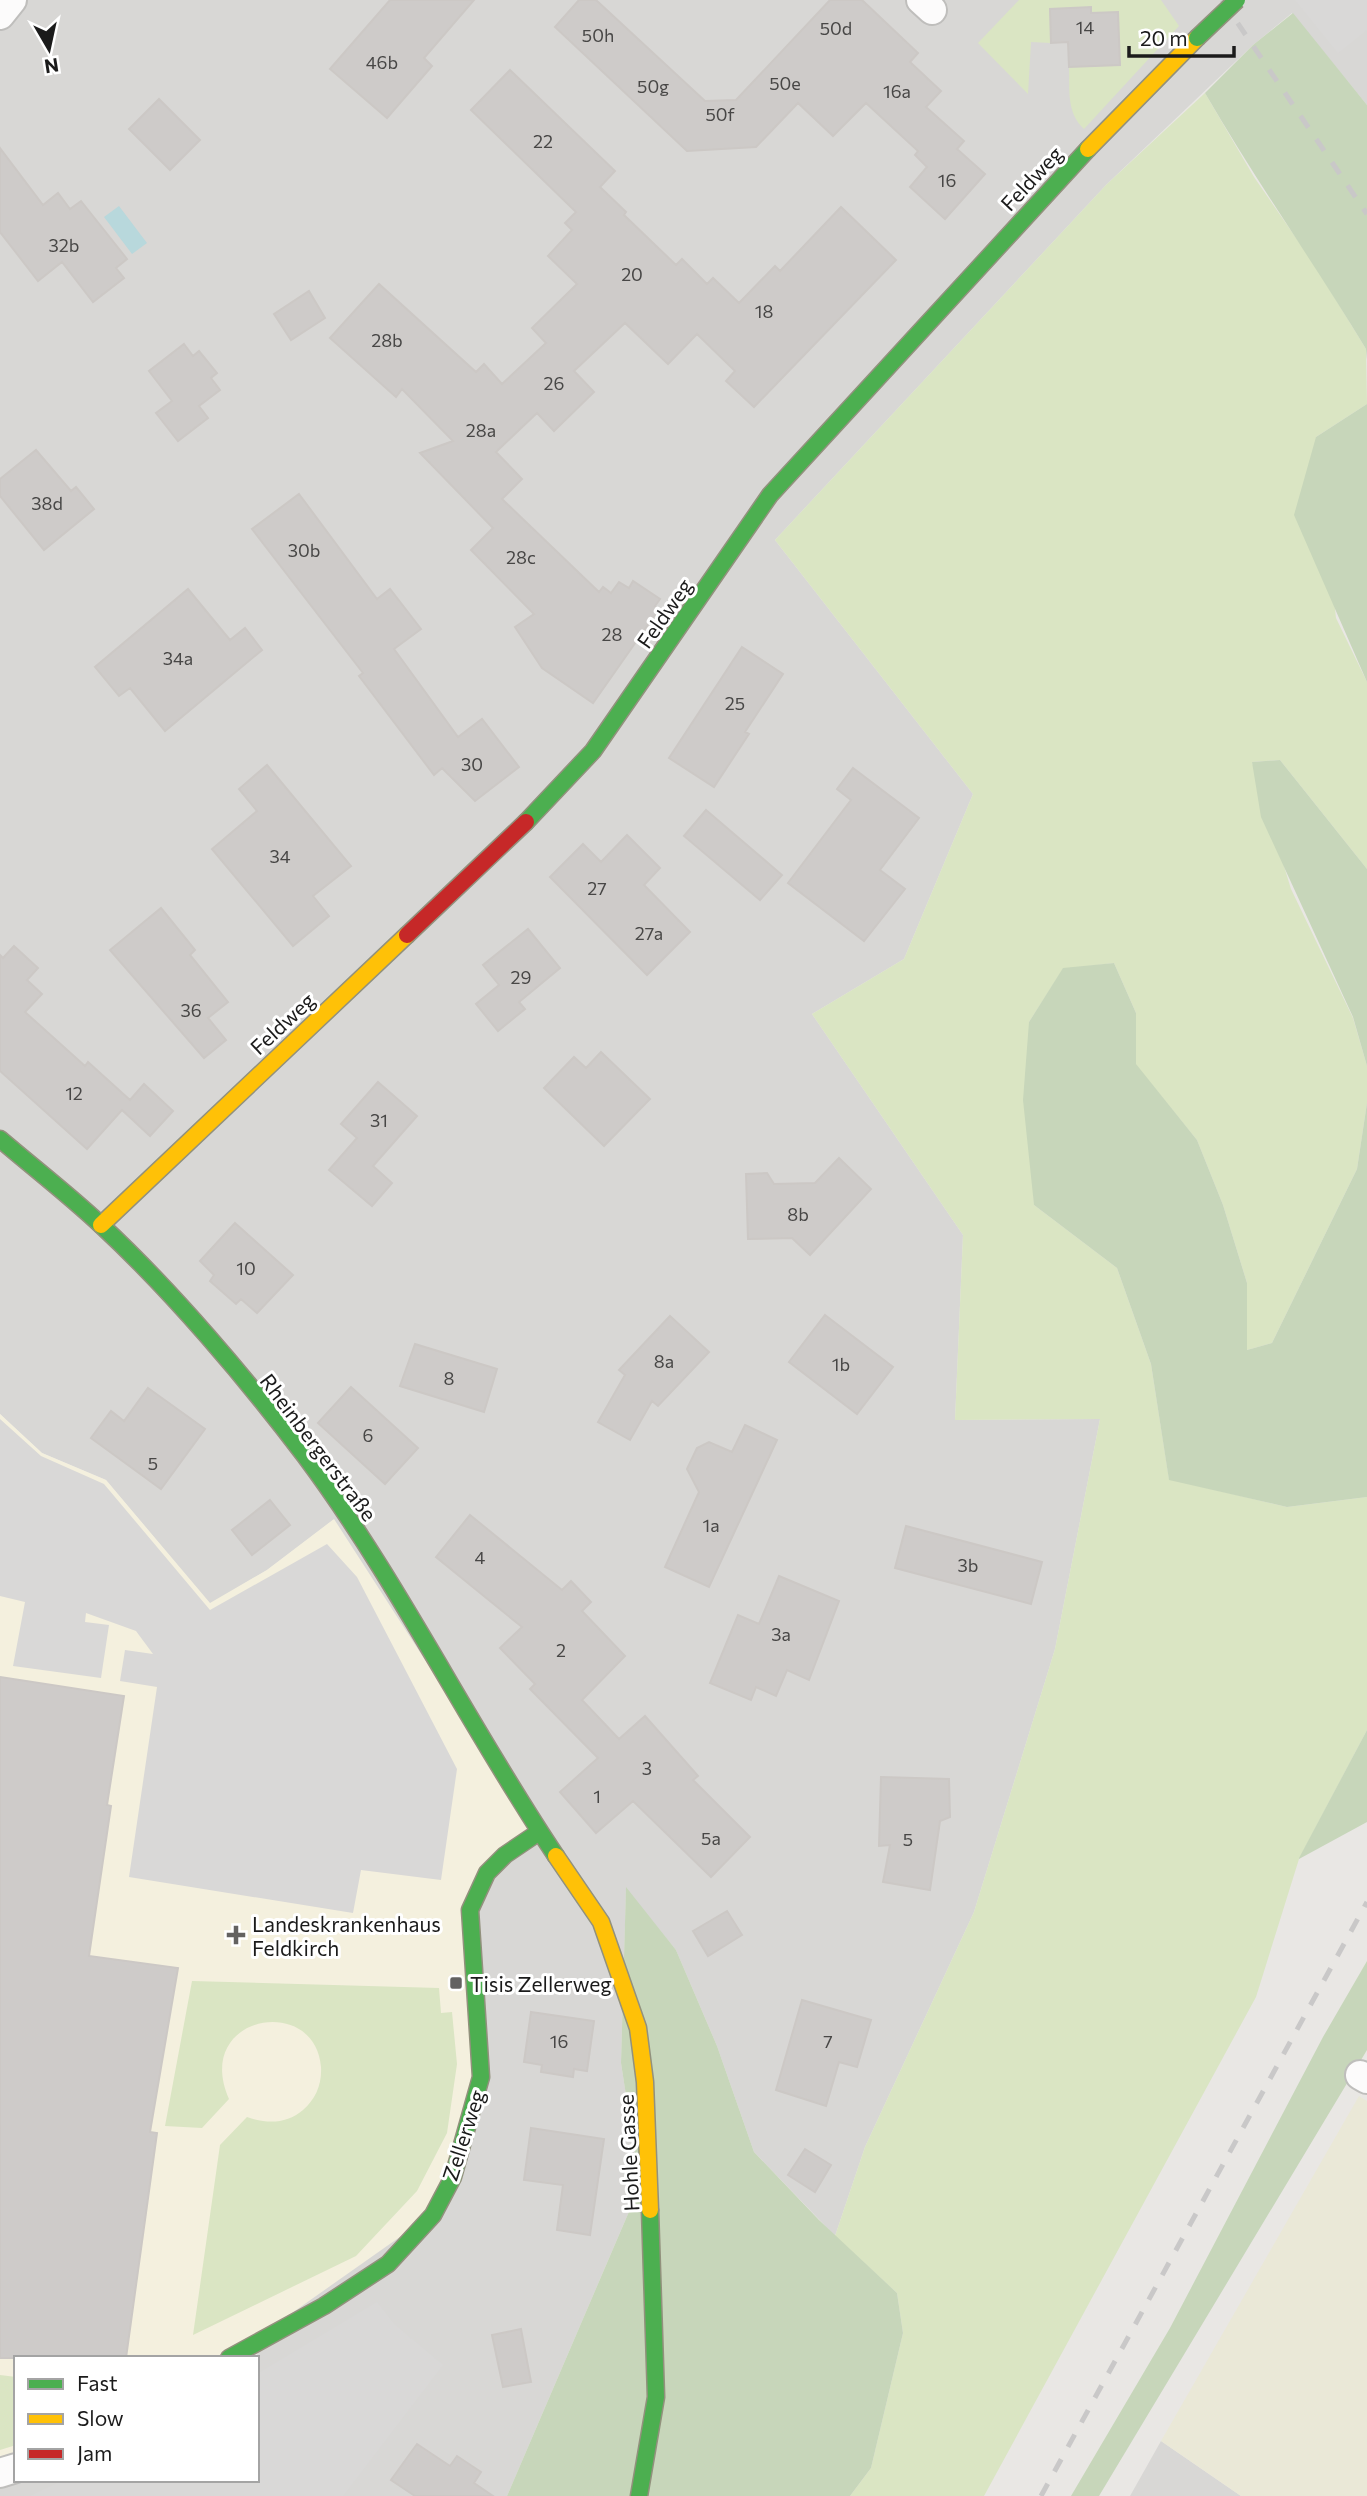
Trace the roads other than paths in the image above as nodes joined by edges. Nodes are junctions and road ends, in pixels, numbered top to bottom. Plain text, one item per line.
1 (12, 0) edge
2 (1237, 0) edge
3 (0, 15) edge
4 (0, 1139) edge
5 (101, 1225) junction
6 (539, 1832) junction
7 (233, 2356) edge
8 (639, 2496) edge

1 - 3 street
2 - 5 street, Feldweg, bridge
4 - 5 street, Rheinbergerstraße
5 - 6 street, Rheinbergerstraße
6 - 7 street, Zellerweg
6 - 8 street, Hohle Gasse

